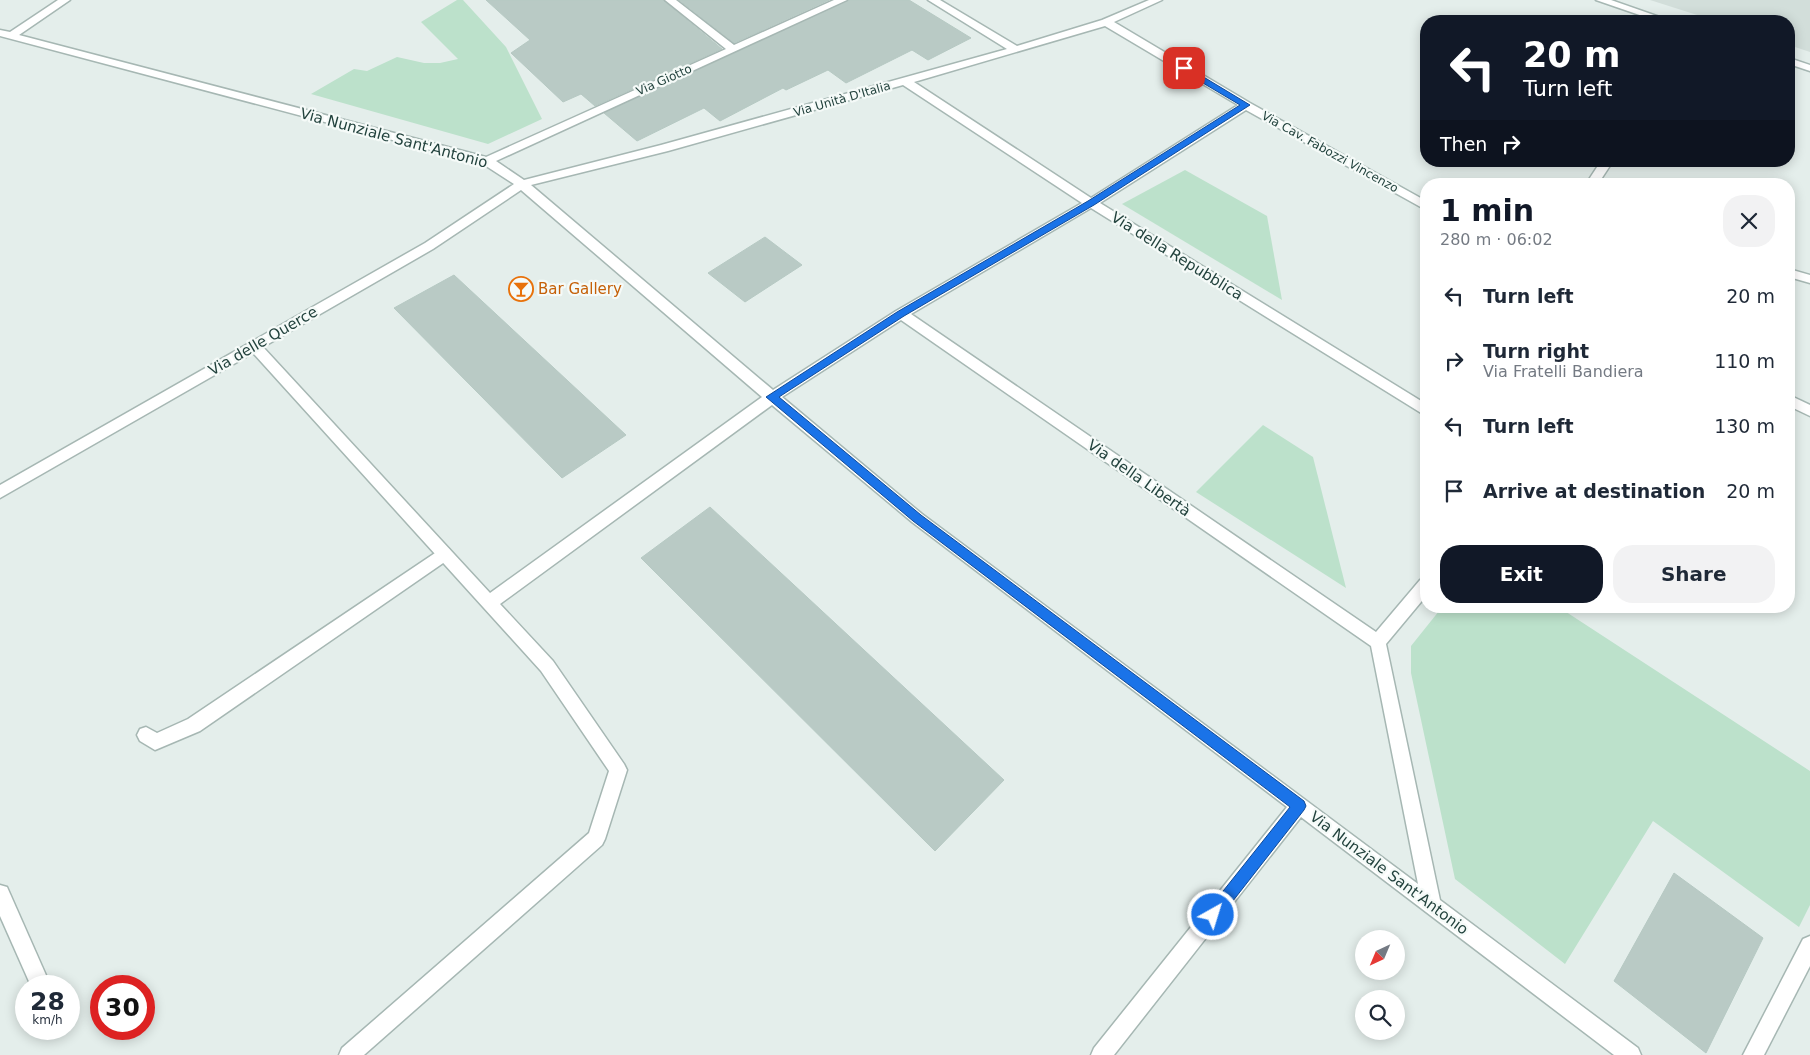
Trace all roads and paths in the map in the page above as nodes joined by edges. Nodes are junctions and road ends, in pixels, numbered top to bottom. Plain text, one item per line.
1 (65, 0) edge
2 (670, 0) edge
3 (842, 0) edge
4 (933, 0) edge
5 (1157, 0) edge
6 (1601, 0) edge
7 (1647, 15) edge
8 (1106, 22) junction
9 (6, 34) edge
10 (733, 49) junction
11 (1016, 50) junction
12 (1795, 64) edge
13 (1810, 68) edge
14 (905, 81) junction
15 (1246, 105) junction
16 (487, 161) junction
17 (1603, 167) edge
18 (1596, 178) edge
19 (522, 184) junction
20 (1091, 203) junction
21 (1420, 203) edge
22 (1795, 275) edge
23 (1810, 279) edge
24 (901, 314) junction
25 (254, 346) junction
26 (772, 397) junction
27 (1795, 403) edge
28 (1420, 407) edge
29 (1810, 411) edge
30 (0, 492) edge
31 (444, 554) junction
32 (1420, 591) edge
33 (489, 603) junction
34 (1378, 642) junction
35 (146, 735) dead end
36 (1299, 806) junction
37 (0, 894) edge
38 (1432, 905) junction
39 (1810, 946) edge
40 (36, 975) edge
41 (349, 1055) edge
42 (1101, 1055) edge
43 (1632, 1055) edge
44 (1753, 1055) edge

1 - 9 street
2 - 10 street
3 - 10 street, Via Giotto
4 - 11 street
5 - 8 street, Via Unità D'Italia
6 - 7 street
8 - 11 street, Via Unità D'Italia
8 - 15 street, Via Cav. Fabozzi Vincenzo
9 - 16 street, Via Nunziale Sant'Antonio
10 - 16 street, Via Giotto
11 - 14 street, Via Unità D'Italia
12 - 13 street
14 - 19 street, Via Unità D'Italia
14 - 20 street, Via della Repubblica
15 - 20 street
15 - 21 street, Via Cav. Fabozzi Vincenzo
16 - 19 street, Via Nunziale Sant'Antonio
17 - 18 street
19 - 25 street, Via delle Querce
19 - 26 street, Via Nunziale Sant'Antonio
20 - 24 street
20 - 28 street, Via della Repubblica
22 - 23 street
24 - 26 street
24 - 34 street, Via della Libertà
25 - 30 street, Via delle Querce
25 - 31 street
26 - 33 street
26 - 36 street, Via Nunziale Sant'Antonio
27 - 29 street
31 - 33 street
31 - 35 street
32 - 34 street
33 - 41 street
34 - 38 street
36 - 38 street, Via Nunziale Sant'Antonio
36 - 42 street
37 - 40 street
38 - 43 street, Via Nunziale Sant'Antonio
39 - 44 street

